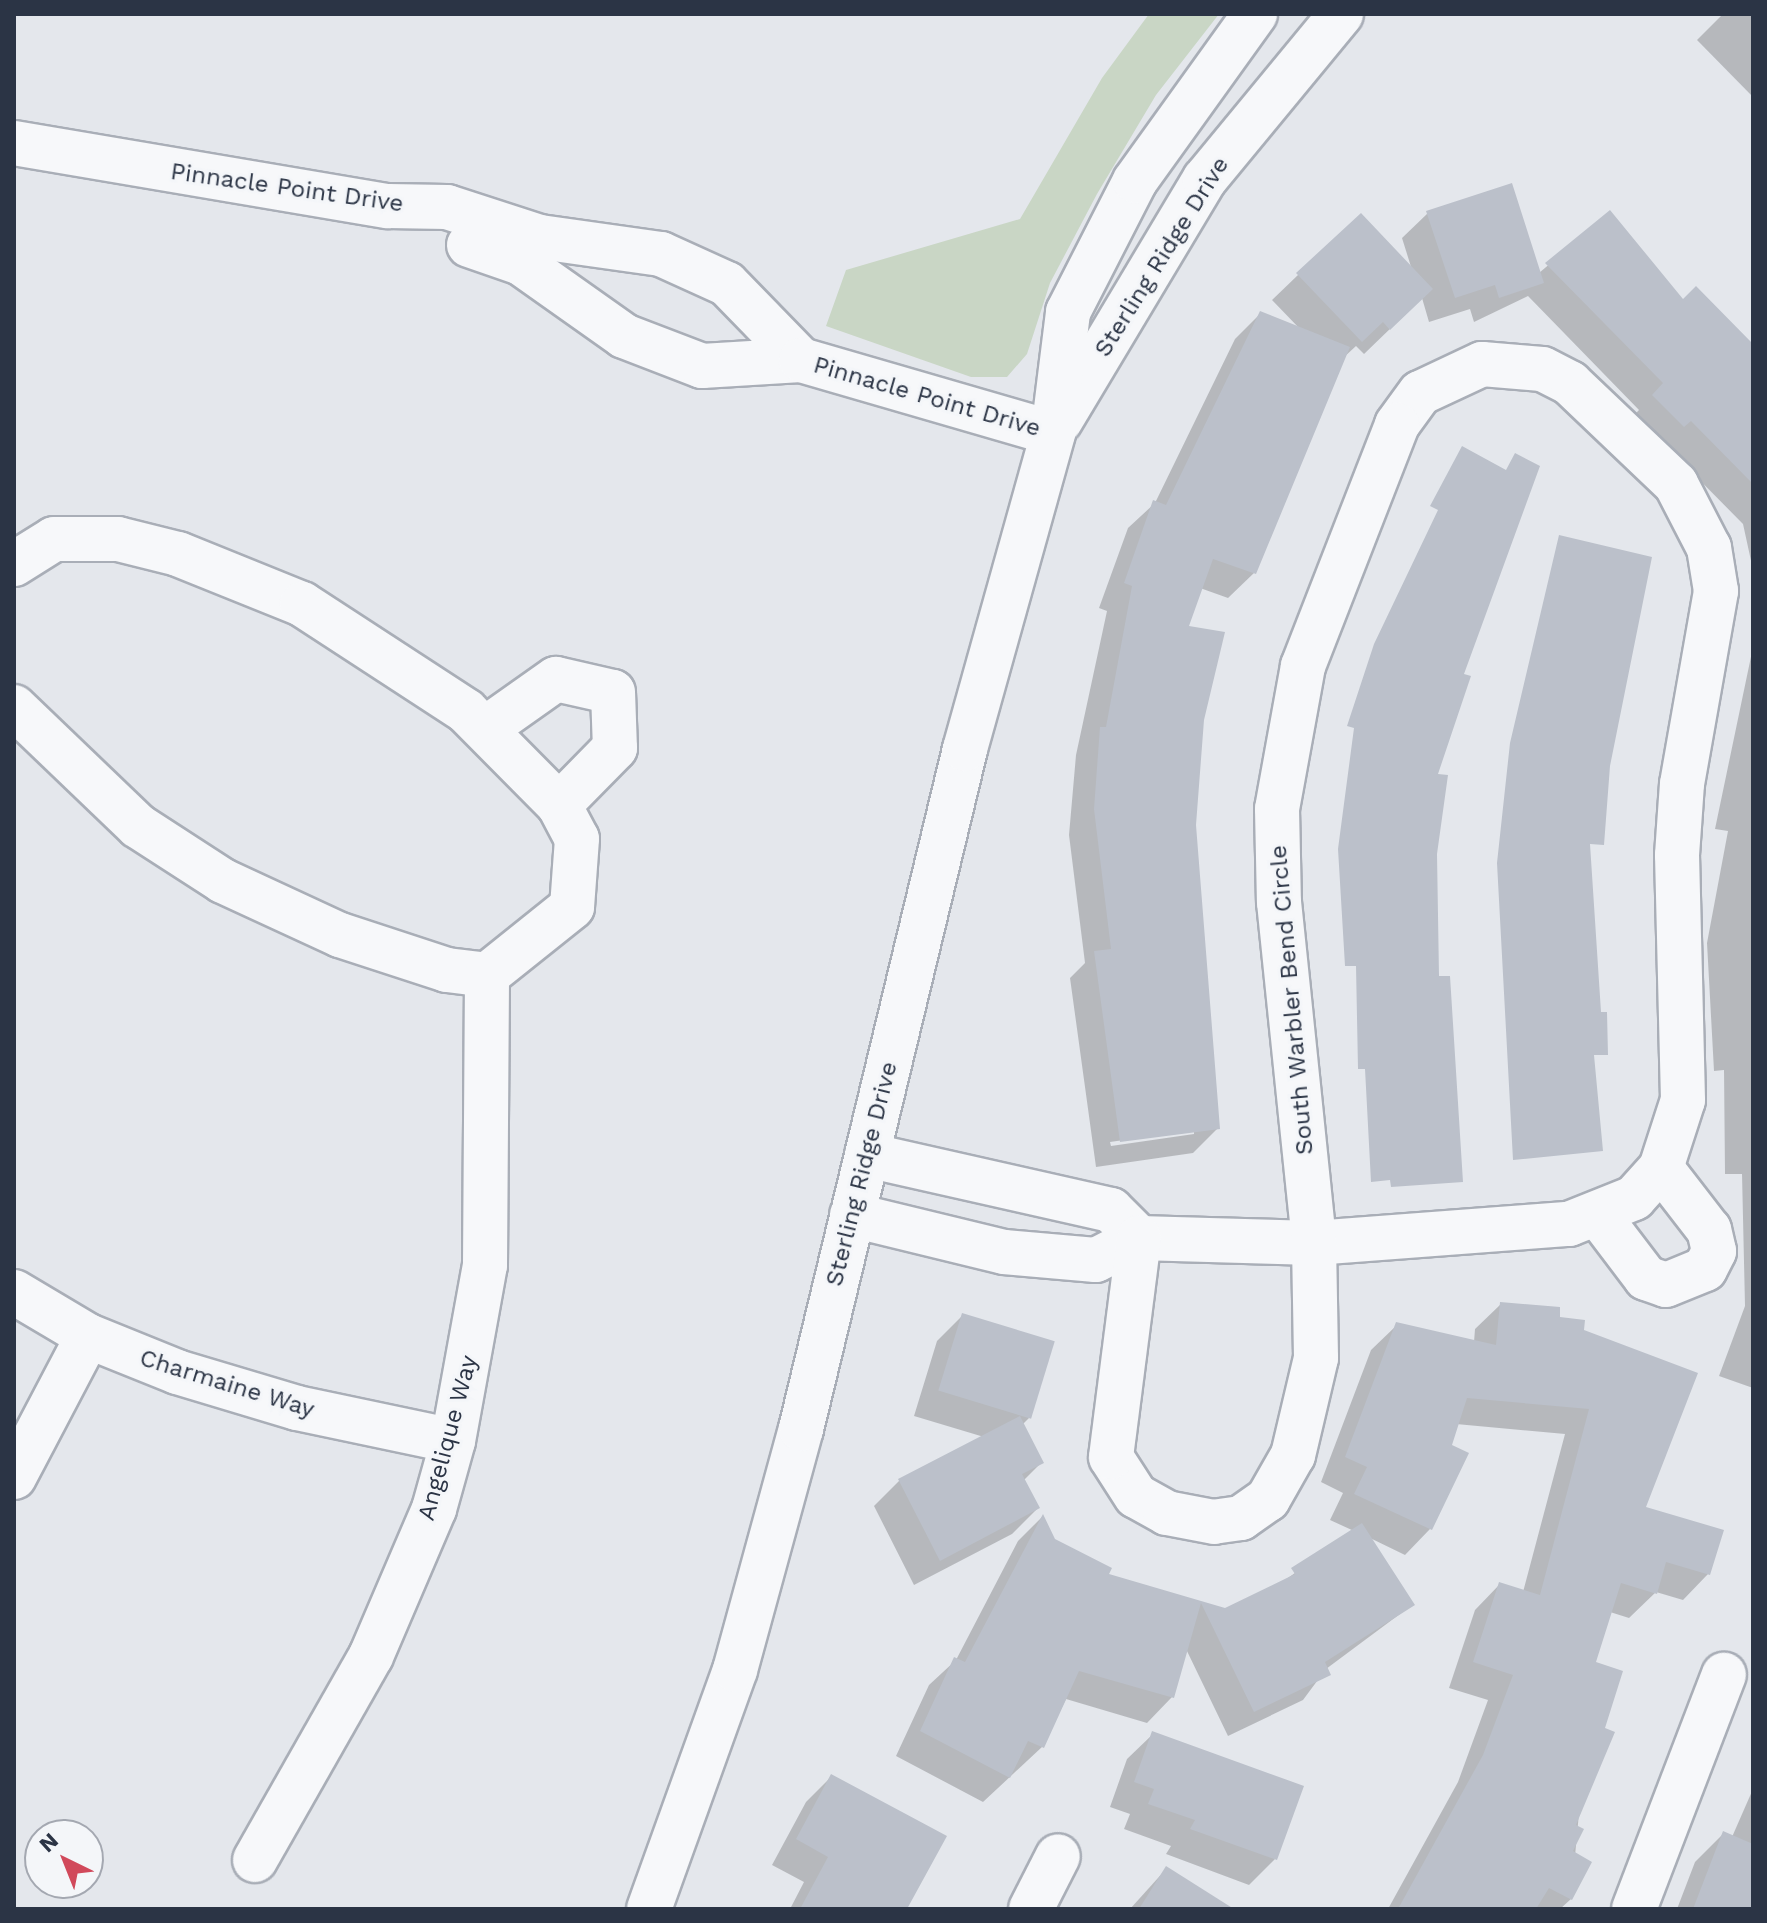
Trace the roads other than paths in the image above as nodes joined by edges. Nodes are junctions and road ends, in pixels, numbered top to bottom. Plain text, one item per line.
1 (1255, 14) edge
2 (1341, 14) edge
3 (14, 143) edge
4 (388, 206) junction
5 (605, 249) junction
6 (587, 305) junction
7 (801, 360) junction
8 (1053, 433) junction
9 (14, 564) edge
10 (19, 728) edge
11 (485, 729) junction
12 (559, 805) junction
13 (487, 975) junction
14 (867, 1155) junction
15 (852, 1215) junction
16 (1139, 1238) junction
17 (1314, 1243) junction
18 (14, 1292) edge
19 (88, 1336) junction
20 (453, 1441) junction
21 (14, 1477) edge
22 (1724, 1675) dead end
23 (1058, 1856) dead end
24 (255, 1860) dead end
25 (649, 1909) edge
26 (1031, 1909) edge
27 (1634, 1909) edge

1 - 8 street, Sterling Ridge Drive
2 - 8 street, Sterling Ridge Drive
3 - 4 street, Pinnacle Point Drive
4 - 5 street, Pinnacle Point Drive
4 - 6 street, Pinnacle Point Drive
5 - 6 street
5 - 7 street, Pinnacle Point Drive
6 - 7 street, Pinnacle Point Drive
7 - 8 street, Pinnacle Point Drive
8 - 14 street, Sterling Ridge Drive
9 - 11 street
10 - 13 street
11 - 12 street
11 - 12 street
12 - 13 street
13 - 20 street, Angelique Way
14 - 15 street, Sterling Ridge Drive
14 - 16 street
15 - 16 street
15 - 25 street, Sterling Ridge Drive
16 - 17 street
16 - 17 street, South Warbler Bend Circle
17 - 17 street, South Warbler Bend Circle
18 - 19 street, Charmaine Way
19 - 20 street, Charmaine Way
19 - 21 street
20 - 24 street, Angelique Way
22 - 27 street
23 - 26 street

